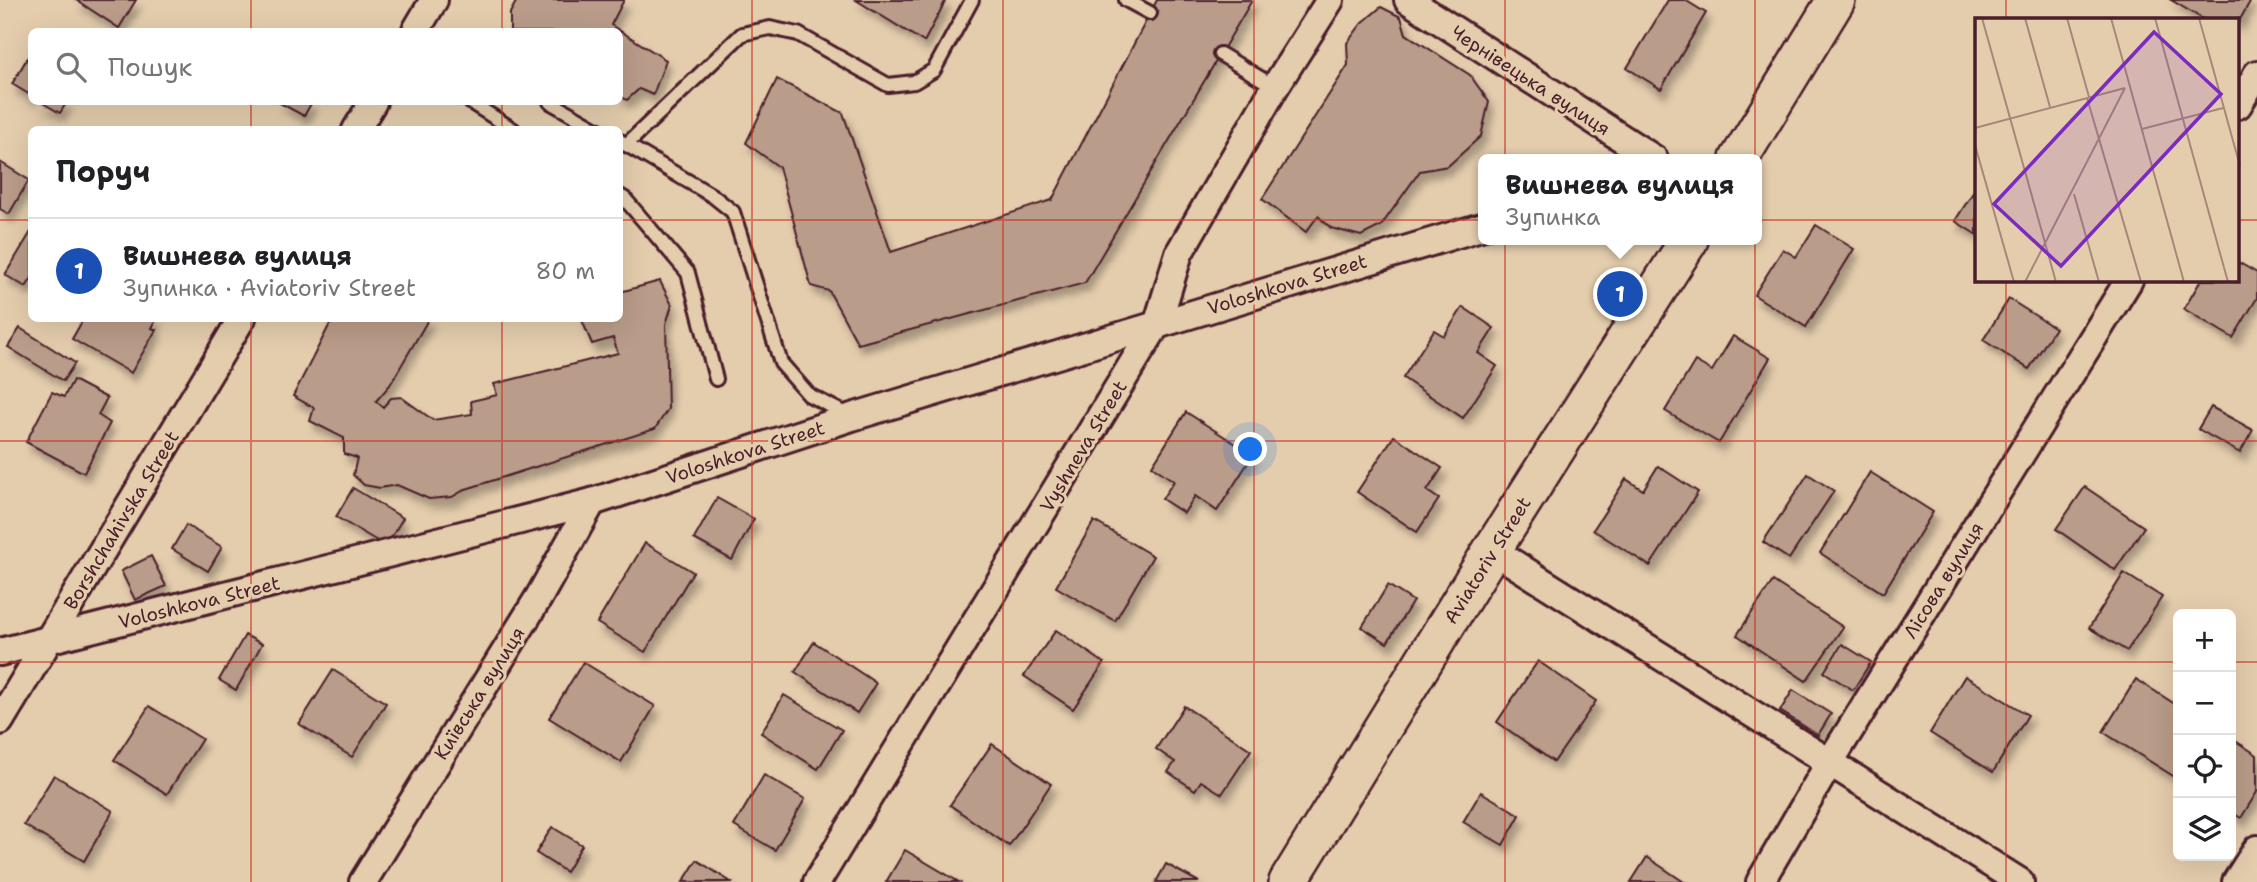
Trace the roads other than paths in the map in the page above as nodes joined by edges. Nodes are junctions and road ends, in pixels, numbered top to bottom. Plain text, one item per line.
1 (434, 0) edge
2 (972, 0) edge
3 (1126, 0) edge
4 (1330, 0) edge
5 (1408, 0) edge
6 (1836, 0) edge
7 (1150, 13) dead end
8 (421, 28) edge
9 (1220, 54) dead end
10 (2257, 74) edge
11 (1275, 87) junction
12 (2240, 103) edge
13 (371, 105) edge
14 (475, 105) edge
15 (555, 105) edge
16 (358, 126) edge
17 (508, 126) edge
18 (592, 126) edge
19 (623, 143) edge
20 (1646, 154) edge
21 (1742, 154) edge
22 (623, 198) edge
23 (1478, 227) edge
24 (1686, 245) edge
25 (2128, 282) edge
26 (240, 322) edge
27 (1158, 323) junction
28 (716, 379) dead end
29 (852, 417) junction
30 (592, 502) junction
31 (1492, 550) junction
32 (48, 640) junction
33 (0, 652) edge
34 (0, 721) edge
35 (1830, 762) junction
36 (2257, 849) edge
37 (363, 882) edge
38 (817, 882) edge
39 (1288, 882) edge
40 (1760, 882) edge
41 (2020, 882) edge
42 (2236, 882) edge

1 - 8 street
2 - 19 lane
3 - 7 lane
4 - 11 street, Vyshneva Street
5 - 20 street, Чернівецька вулиця
6 - 21 main road
9 - 11 lane
10 - 12 street
11 - 27 street, Vyshneva Street
13 - 16 street
14 - 17 lane
15 - 18 lane
19 - 29 lane
22 - 28 lane
23 - 27 street, Voloshkova Street
24 - 31 main road, Aviatoriv Street
25 - 35 street, Лісова вулиця
26 - 32 street, Borshchahivska Street
27 - 29 street, Voloshkova Street
27 - 38 street, Vyshneva Street
29 - 30 street, Voloshkova Street
30 - 32 street, Voloshkova Street
30 - 37 street, Київська вулиця
31 - 35 street
31 - 39 main road, Aviatoriv Street
32 - 33 street, Voloshkova Street
32 - 34 street, Borshchahivska Street
35 - 40 street, Лісова вулиця
35 - 41 street
36 - 42 street

